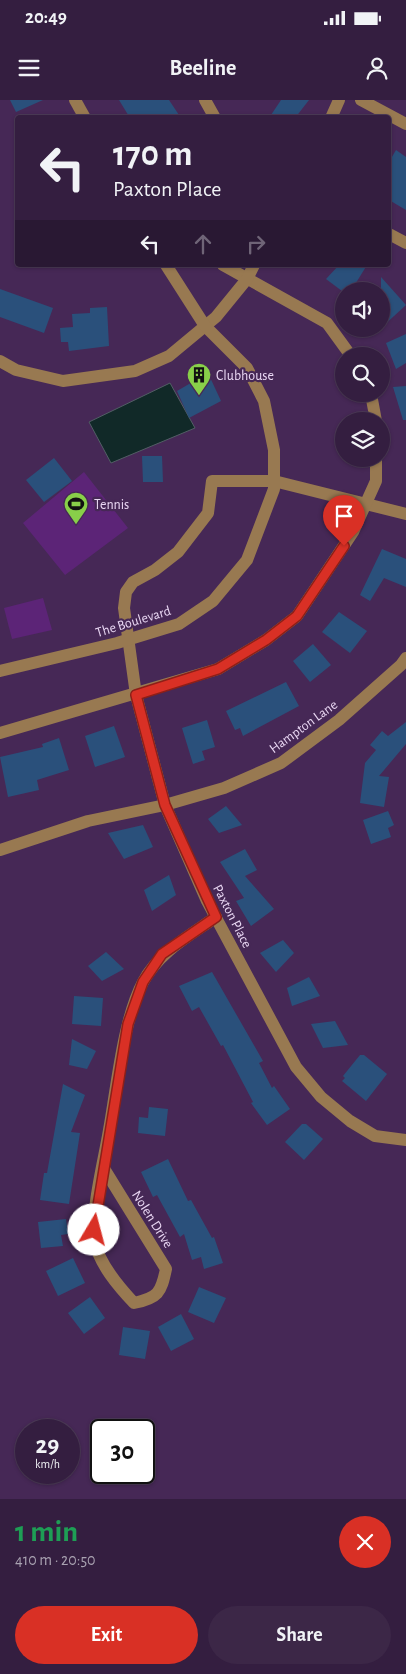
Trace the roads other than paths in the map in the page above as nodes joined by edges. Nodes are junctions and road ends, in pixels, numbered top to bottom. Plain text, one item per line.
1 (75, 100) edge
2 (205, 100) edge
3 (339, 100) edge
4 (360, 100) edge
5 (83, 115) edge
6 (213, 115) edge
7 (332, 115) edge
8 (389, 115) edge
9 (391, 116) edge
10 (406, 124) edge
11 (391, 235) edge
12 (406, 243) edge
13 (167, 267) edge
14 (226, 267) edge
15 (253, 267) edge
16 (247, 279) junction
17 (205, 326) junction
18 (344, 347) edge
19 (0, 361) edge
20 (376, 467) edge
21 (274, 481) junction
22 (365, 505) junction
23 (406, 514) edge
24 (128, 640) junction
25 (406, 658) edge
26 (0, 671) edge
27 (136, 695) junction
28 (0, 733) edge
29 (165, 805) junction
30 (0, 850) edge
31 (216, 917) junction
32 (406, 1140) edge
33 (103, 1167) junction

1 - 5 street
2 - 6 street
3 - 7 street
4 - 8 street
9 - 10 street
11 - 12 street
13 - 17 street, The Boulevard
14 - 16 street
15 - 16 street
16 - 17 street
16 - 18 street
17 - 19 street
17 - 21 street, The Boulevard
20 - 22 street
21 - 22 street
21 - 24 street, The Boulevard
21 - 24 street, Paxton Place
22 - 23 street
22 - 27 street
24 - 26 street, The Boulevard
24 - 27 street, Paxton Place
25 - 29 street, Hampton Lane
27 - 28 street
27 - 29 street, Paxton Place
29 - 30 street, Hampton Lane
29 - 31 street, Paxton Place
31 - 32 street, Paxton Place
31 - 33 street, Nolen Drive
33 - 33 street, Nolen Drive

